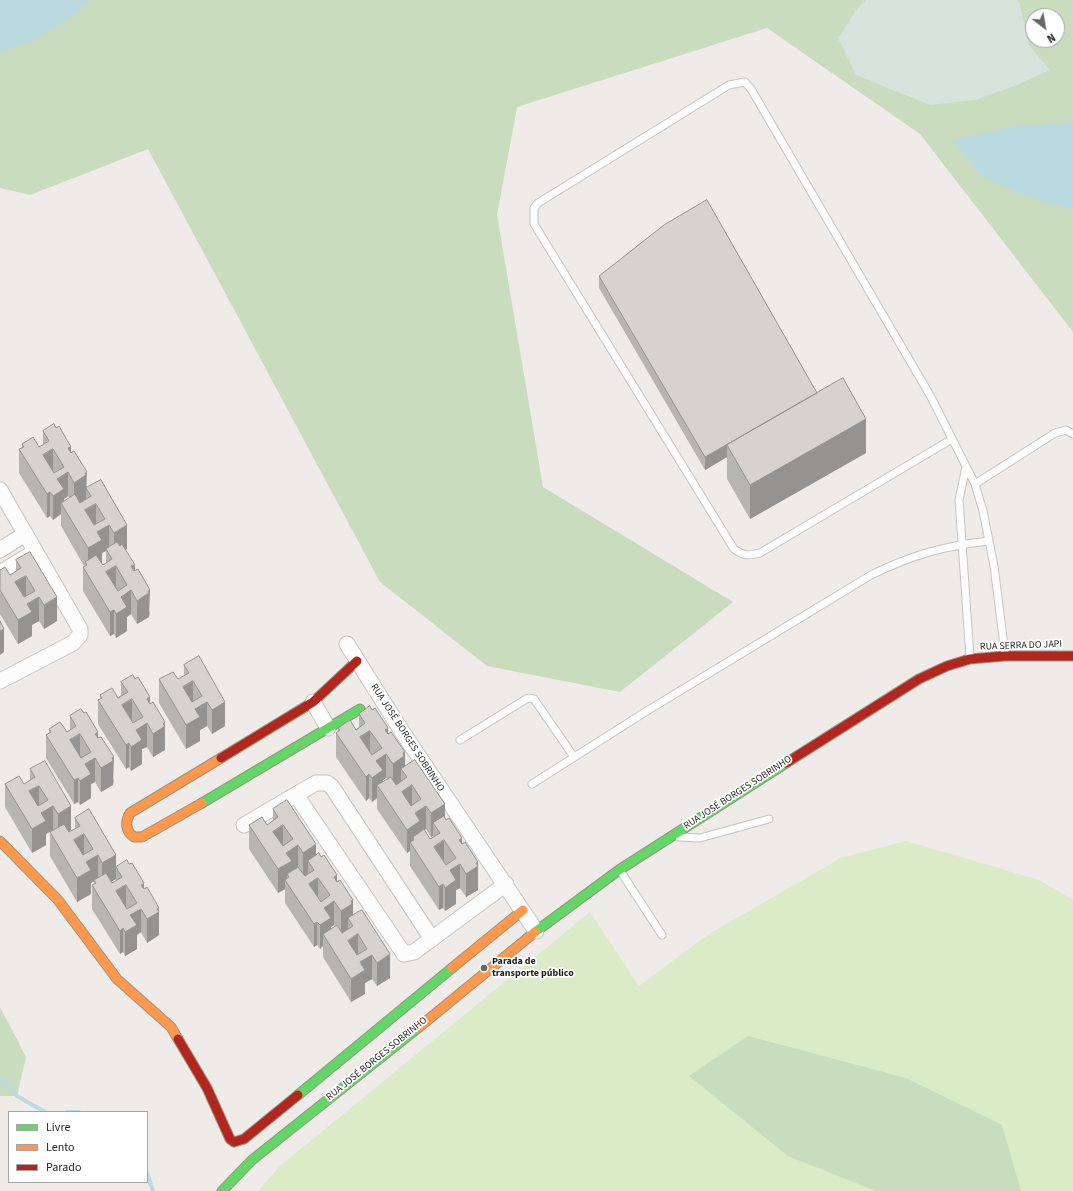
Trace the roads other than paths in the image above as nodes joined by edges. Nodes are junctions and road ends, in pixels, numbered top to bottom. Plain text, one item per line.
1 (1073, 434) edge
2 (952, 439) junction
3 (966, 467) junction
4 (975, 484) junction
5 (0, 490) edge
6 (26, 534) junction
7 (989, 541) junction
8 (962, 544) junction
9 (0, 550) edge
10 (36, 552) junction
11 (0, 572) edge
12 (347, 644) dead end
13 (1005, 656) junction
14 (1073, 656) edge
15 (970, 659) junction
16 (357, 661) junction
17 (947, 666) joint
18 (0, 681) edge
19 (313, 702) junction
20 (360, 709) dead end
21 (328, 728) junction
22 (460, 740) dead end
23 (574, 757) junction
24 (532, 784) dead end
25 (296, 795) junction
26 (769, 819) dead end
27 (244, 825) dead end
28 (671, 836) junction
29 (0, 841) edge
30 (619, 870) junction
31 (506, 884) junction
32 (523, 910) junction
33 (536, 931) junction
34 (662, 935) dead end
35 (432, 939) junction
36 (222, 1191) edge

1 - 4 lane
2 - 2 lane
2 - 3 lane
3 - 4 lane
3 - 8 lane
4 - 7 lane
5 - 6 street
6 - 9 street
6 - 10 street
7 - 8 lane
7 - 13 lane
8 - 15 lane
8 - 23 lane
10 - 11 street
10 - 18 street
12 - 16 street, RUA JOSÉ BORGES SOBRINHO
13 - 14 street, RUA SERRA DO JAPI
13 - 15 street, RUA SERRA DO JAPI
15 - 17 street, RUA SERRA DO JAPI
16 - 19 street
16 - 31 street, RUA JOSÉ BORGES SOBRINHO
17 - 28 street, RUA JOSÉ BORGES SOBRINHO
19 - 21 street
19 - 21 street
20 - 21 street
22 - 23 lane
23 - 24 lane
25 - 27 street
25 - 35 street
25 - 35 street
26 - 28 lane
28 - 30 street, RUA JOSÉ BORGES SOBRINHO
29 - 32 street
30 - 33 street, RUA JOSÉ BORGES SOBRINHO
30 - 34 lane
31 - 32 street, RUA JOSÉ BORGES SOBRINHO
31 - 35 street
32 - 33 street, RUA JOSÉ BORGES SOBRINHO
33 - 36 street, RUA JOSÉ BORGES SOBRINHO

